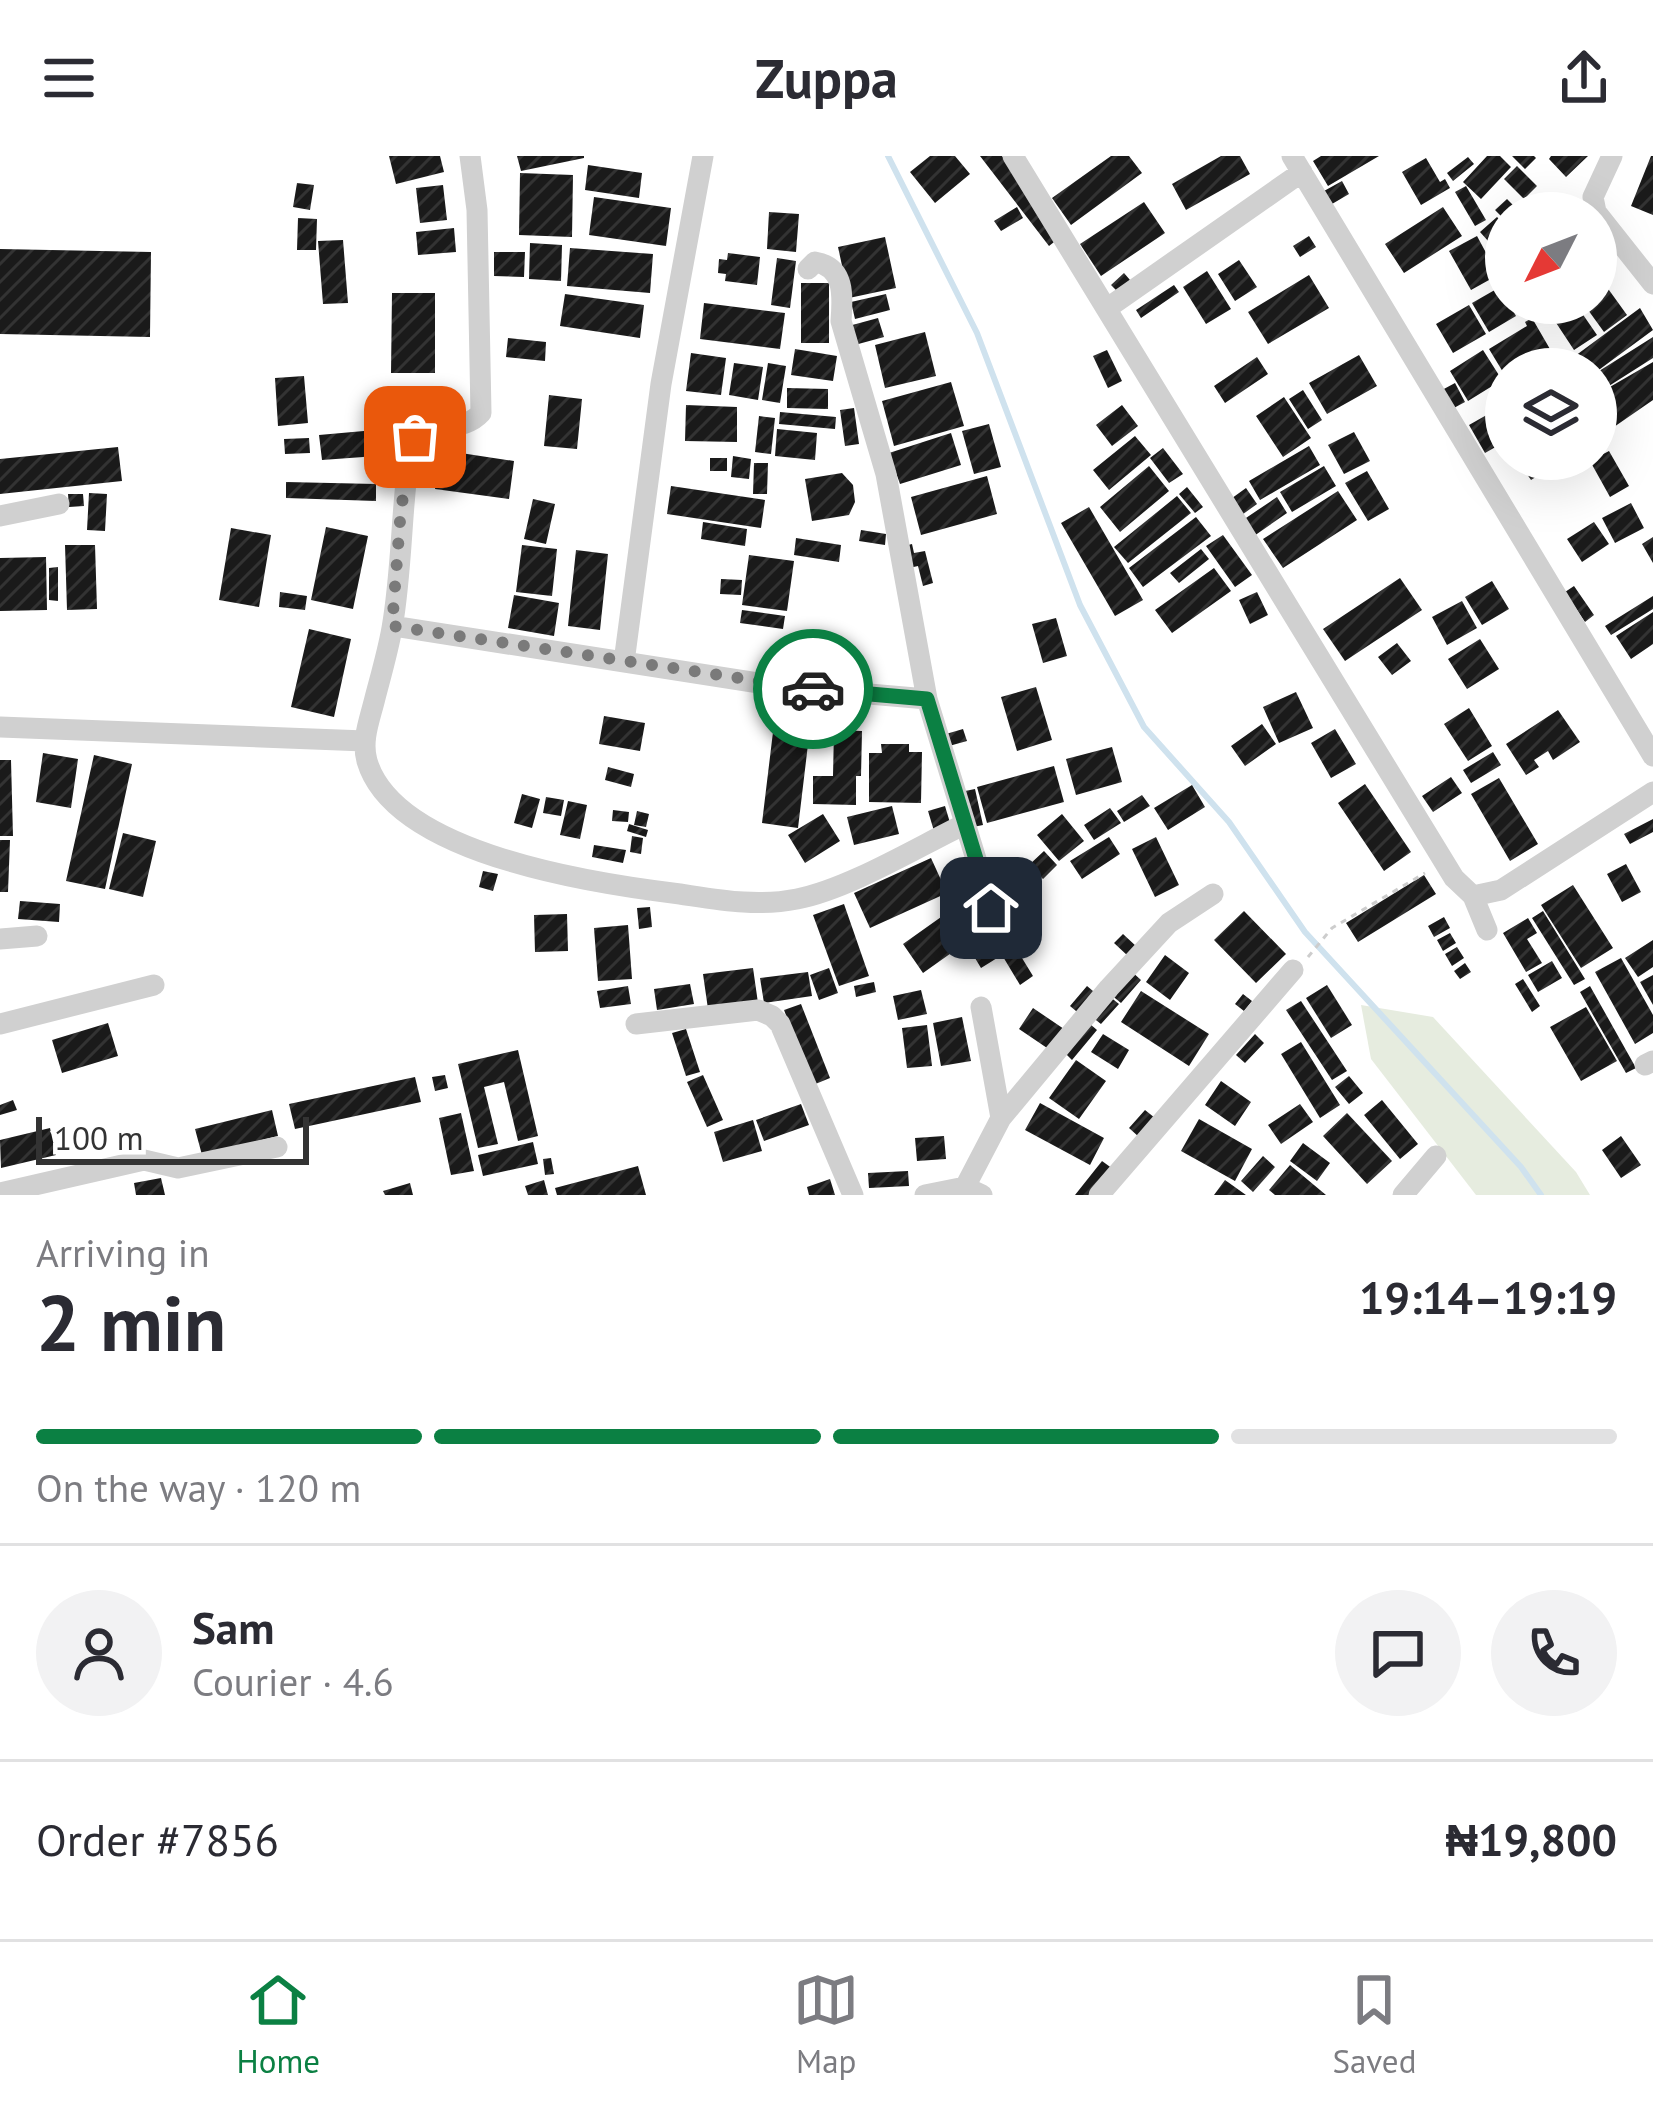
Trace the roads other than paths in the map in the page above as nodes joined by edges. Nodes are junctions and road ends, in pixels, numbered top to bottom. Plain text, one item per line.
1 (470, 156) edge
2 (703, 156) edge
3 (1013, 156) edge
4 (1612, 156) edge
5 (1297, 164) edge
6 (808, 269) dead end
7 (1653, 284) edge
8 (1108, 307) junction
9 (59, 504) dead end
10 (0, 516) edge
11 (392, 626) junction
12 (625, 662) junction
13 (927, 699) junction
14 (0, 728) edge
15 (365, 741) junction
16 (1653, 756) edge
17 (1653, 792) edge
18 (963, 825) junction
19 (1213, 893) dead end
20 (1473, 896) junction
21 (991, 908) dead end
22 (1487, 930) dead end
23 (38, 936) dead end
24 (0, 939) edge
25 (1293, 970) dead end
26 (154, 986) dead end
27 (981, 1006) dead end
28 (0, 1024) edge
29 (636, 1024) dead end
30 (1001, 1118) junction
31 (277, 1147) dead end
32 (1436, 1156) dead end
33 (973, 1191) edge
34 (0, 1193) edge
35 (853, 1195) edge
36 (925, 1195) edge
37 (1099, 1195) edge
38 (1402, 1195) edge

1 - 11 street
2 - 12 street
3 - 8 street
4 - 7 street
5 - 8 street
5 - 16 street
6 - 13 street
8 - 20 street
9 - 10 street
11 - 12 street
11 - 15 street
12 - 13 street
13 - 18 street
14 - 15 street
15 - 18 street
17 - 20 street
18 - 21 street
19 - 30 street
20 - 22 street
23 - 24 street
25 - 37 street
26 - 28 street
27 - 30 street
29 - 35 street
30 - 33 street
31 - 34 street
32 - 38 street
33 - 36 street

